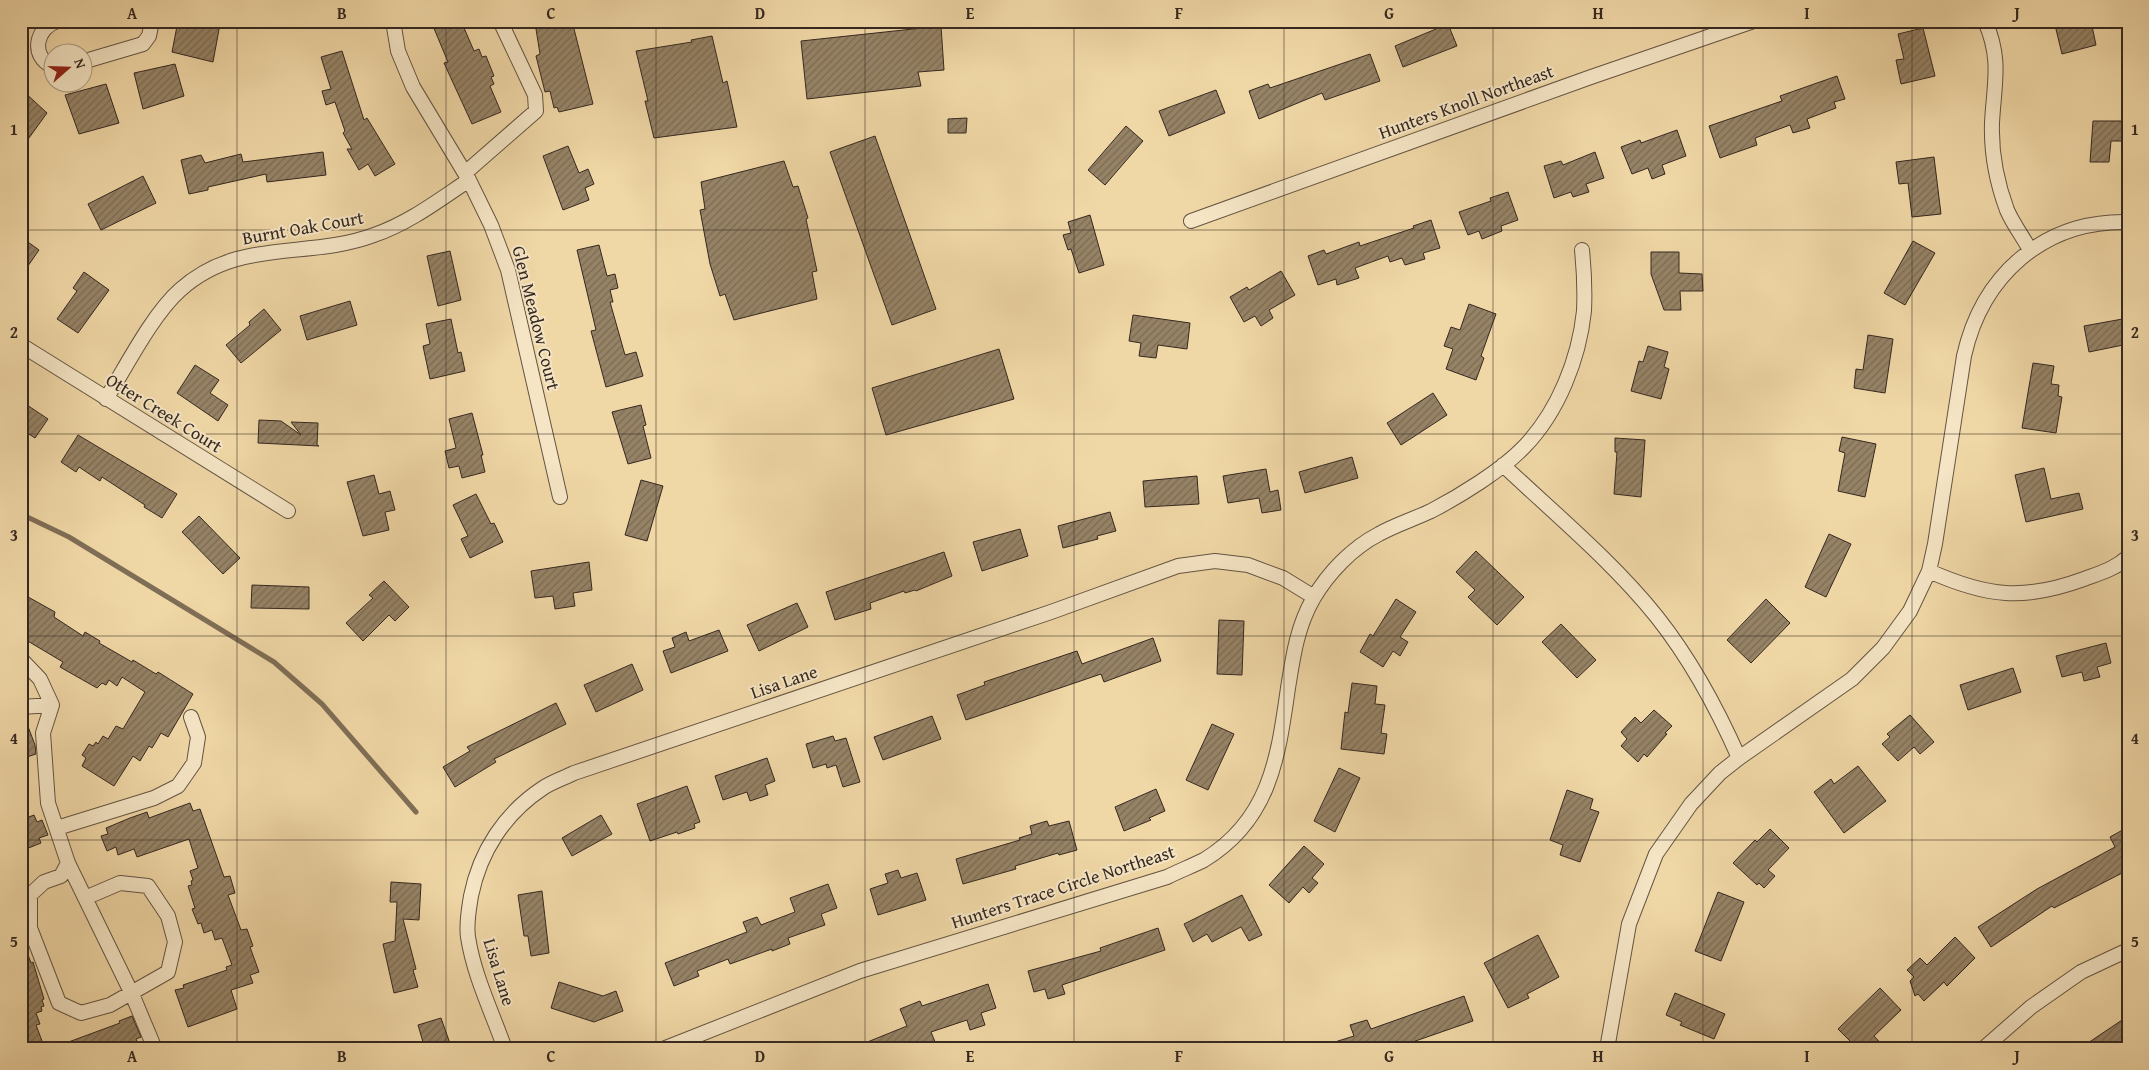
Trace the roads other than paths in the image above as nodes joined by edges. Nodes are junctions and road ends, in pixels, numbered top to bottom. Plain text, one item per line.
1 (57, 21) edge
2 (152, 21) edge
3 (393, 21) edge
4 (1754, 21) edge
5 (1986, 21) edge
6 (502, 25) dead end
7 (42, 57) edge
8 (92, 59) edge
9 (467, 177) junction
10 (1191, 221) dead end
11 (2128, 222) edge
12 (1582, 250) dead end
13 (2030, 250) junction
14 (21, 345) edge
15 (106, 399) junction
16 (1503, 465) junction
17 (560, 497) dead end
18 (288, 511) dead end
19 (2128, 557) edge
20 (1928, 571) junction
21 (1314, 597) junction
22 (21, 659) edge
23 (52, 705) junction
24 (21, 707) edge
25 (191, 717) dead end
26 (1739, 758) junction
27 (57, 828) junction
28 (68, 864) junction
29 (85, 898) junction
30 (2128, 950) edge
31 (132, 994) junction
32 (155, 1049) edge
33 (505, 1049) edge
34 (663, 1049) edge
35 (1607, 1049) edge
36 (1983, 1049) edge

1 - 7 street
2 - 8 street
3 - 9 street, Glen Meadow Court
4 - 10 street, Hunters Knoll Northeast
5 - 13 street
6 - 9 street, Burnt Oak Court
9 - 15 street, Burnt Oak Court
9 - 17 street, Glen Meadow Court
11 - 13 street
12 - 16 street, Hunters Trace Circle Northeast
13 - 20 street
14 - 15 street, Otter Creek Court
15 - 18 street, Otter Creek Court
16 - 21 street, Hunters Trace Circle Northeast
16 - 26 street
19 - 20 street
20 - 26 street
21 - 33 street, Lisa Lane
21 - 34 street, Hunters Trace Circle Northeast
22 - 23 street
23 - 24 street
23 - 27 street
25 - 27 street
26 - 35 street
27 - 28 street
28 - 29 street
28 - 31 street
29 - 31 street
29 - 31 street
30 - 36 street
31 - 32 street

